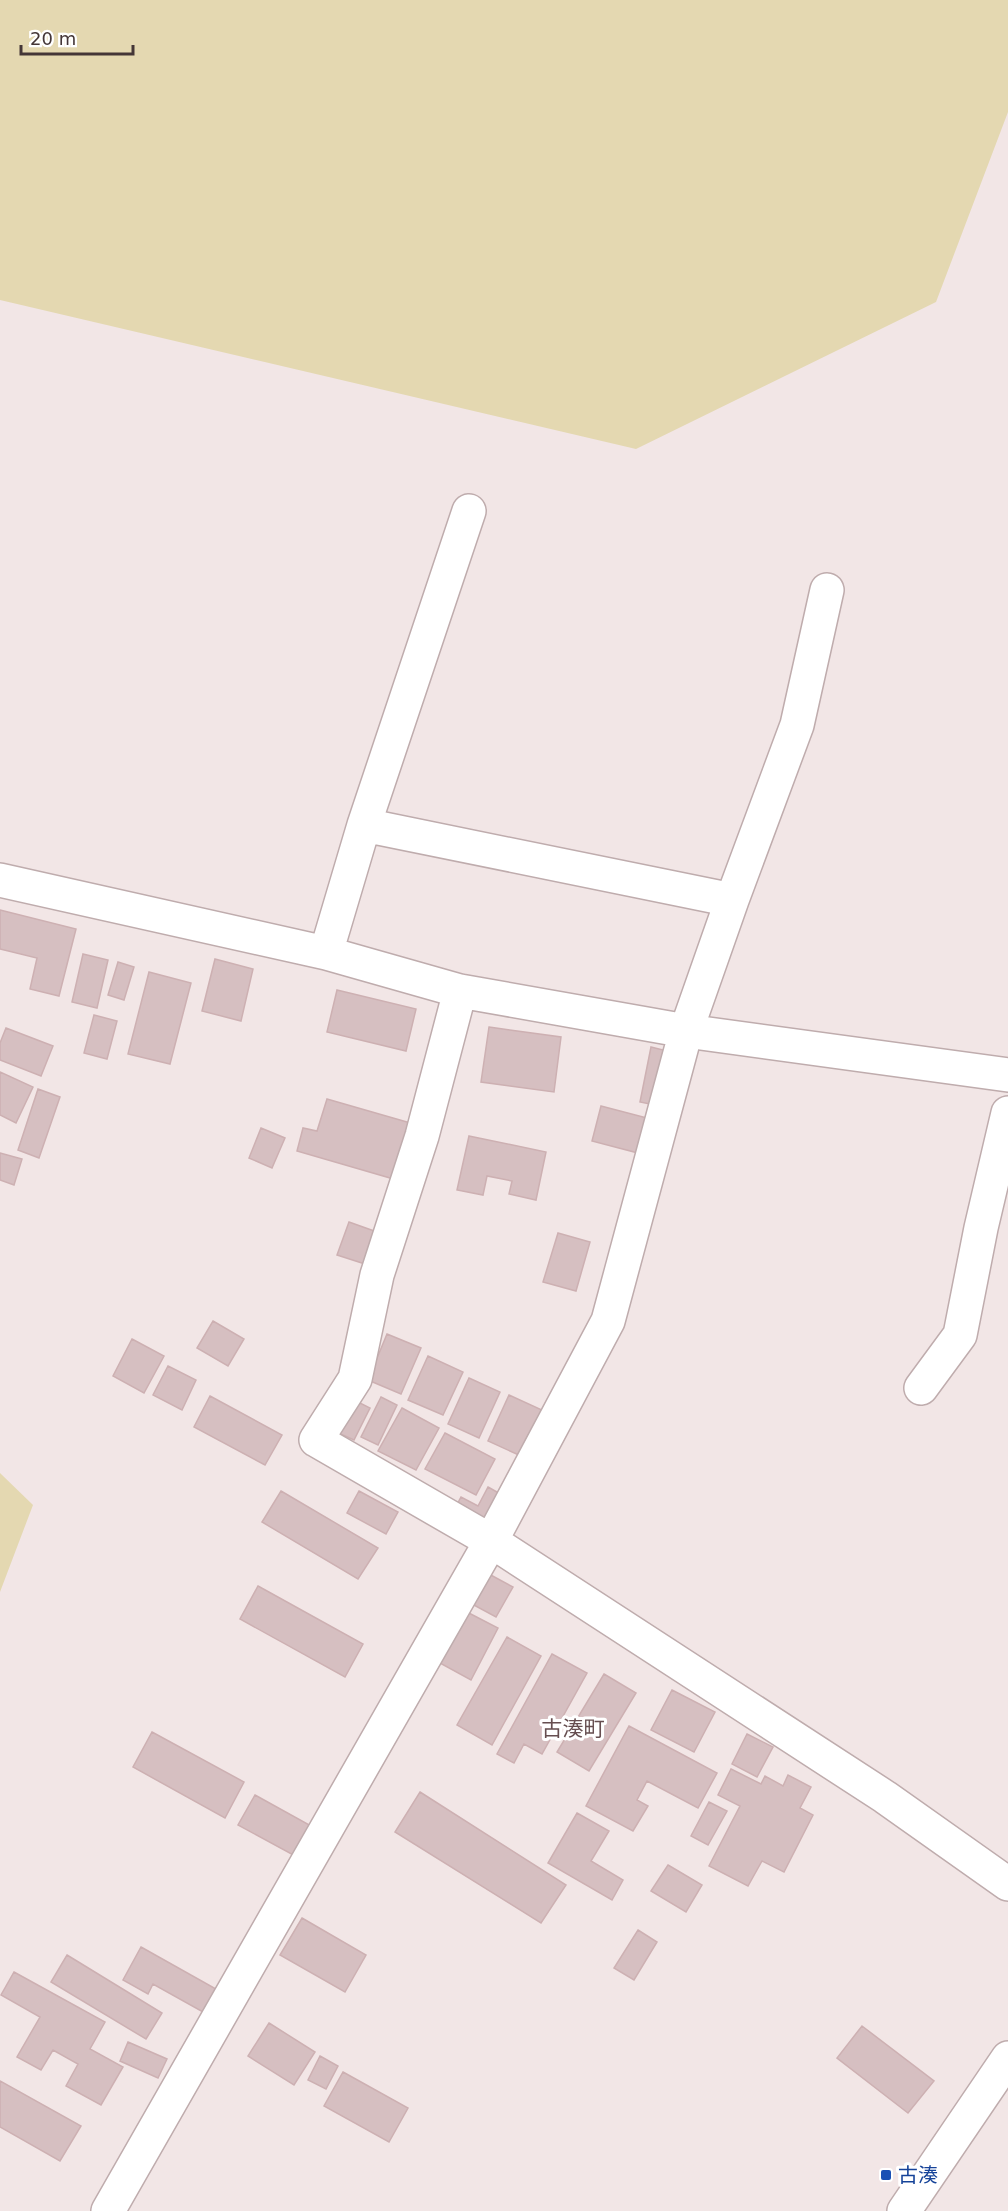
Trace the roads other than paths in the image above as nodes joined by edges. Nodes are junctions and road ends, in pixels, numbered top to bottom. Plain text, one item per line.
1 (470, 510) dead end
2 (827, 590) dead end
3 (364, 825) junction
4 (0, 880) edge
5 (732, 900) junction
6 (326, 953) junction
7 (460, 991) junction
8 (686, 1030) junction
9 (1008, 1075) edge
10 (1008, 1113) edge
11 (921, 1388) dead end
12 (491, 1541) junction
13 (1008, 1884) edge
14 (1008, 2058) edge
15 (108, 2211) edge
16 (904, 2211) edge

1 - 3 street
2 - 5 street
3 - 5 street
3 - 6 street
4 - 6 street
5 - 8 street
6 - 7 street
7 - 8 street
7 - 12 street
8 - 9 street
8 - 12 street
10 - 11 street
12 - 13 street
12 - 15 street
14 - 16 street

